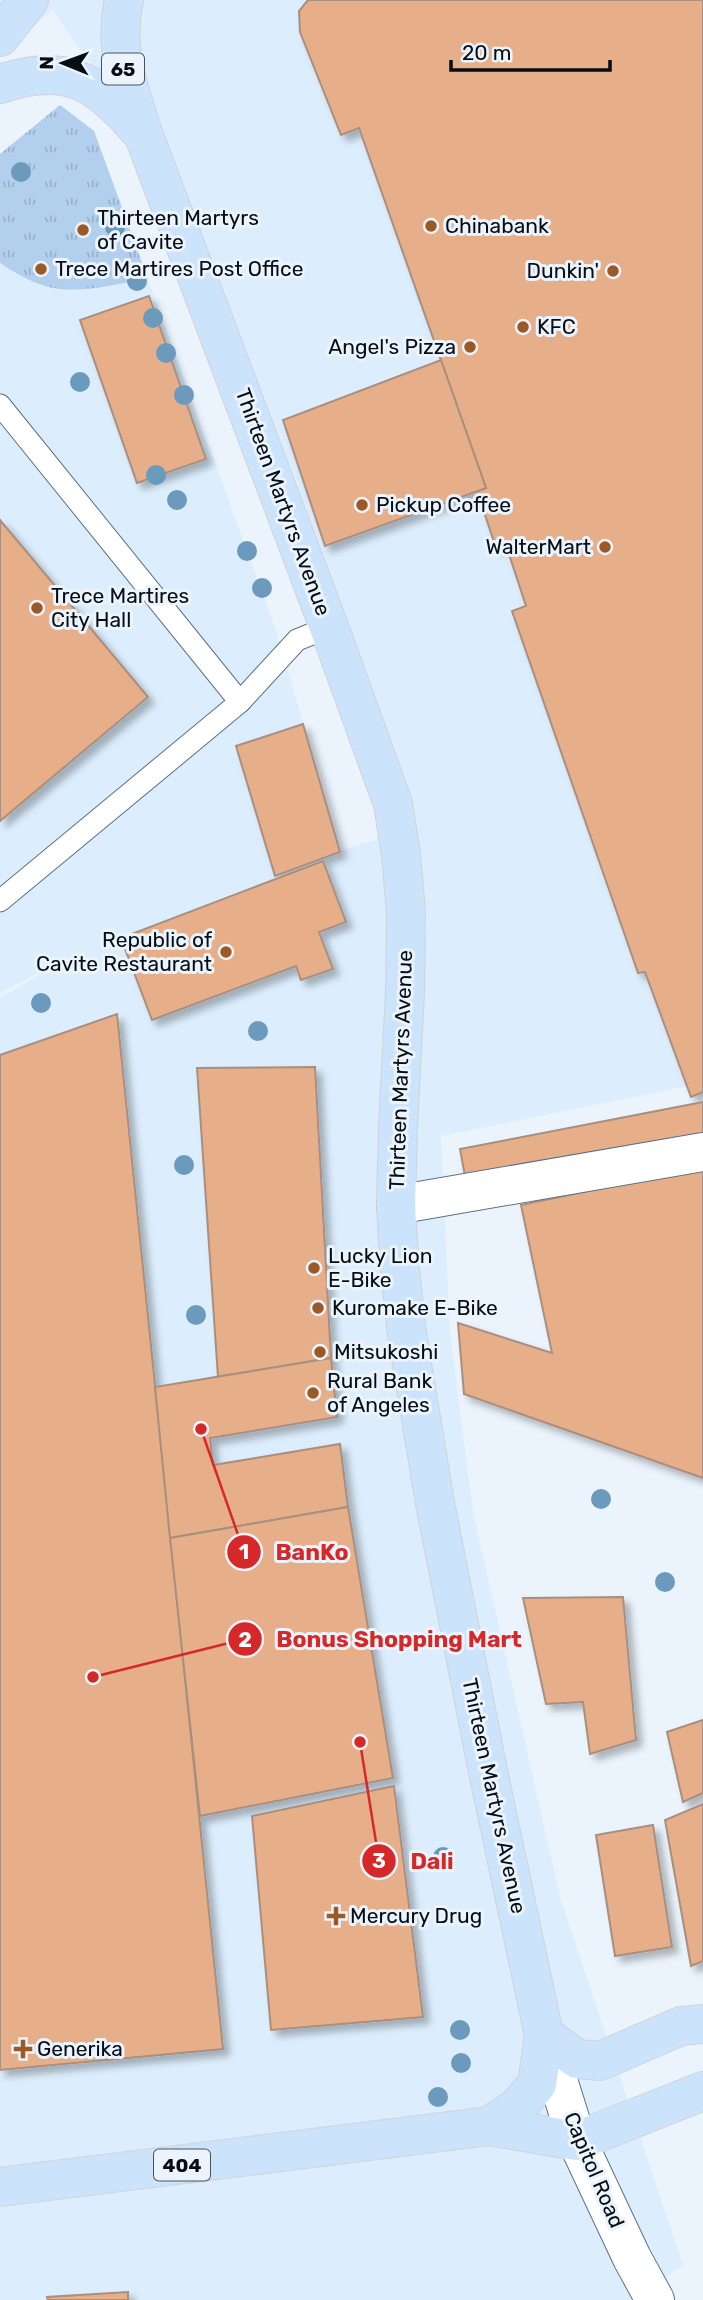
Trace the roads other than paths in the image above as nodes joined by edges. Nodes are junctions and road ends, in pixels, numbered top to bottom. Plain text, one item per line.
1 (29, 0) edge
2 (124, 0) edge
3 (0, 37) edge
4 (0, 84) edge
5 (144, 136) junction
6 (0, 405) edge
7 (329, 627) junction
8 (240, 702) junction
9 (0, 901) edge
10 (703, 1152) edge
11 (396, 1205) junction
12 (703, 2024) edge
13 (544, 2035) junction
14 (703, 2091) edge
15 (489, 2126) junction
16 (577, 2141) junction
17 (0, 2187) edge
18 (655, 2300) edge

1 - 3 main road
2 - 5 main road, 65
4 - 5 main road, 65
5 - 7 main road, Thirteen Martyrs Avenue
6 - 8 lane
7 - 8 lane
7 - 11 main road, Thirteen Martyrs Avenue
8 - 9 lane
10 - 11 street
11 - 13 main road, Thirteen Martyrs Avenue
12 - 13 main road
13 - 15 main road, 404
13 - 16 street, Capitol Road
14 - 16 main road
15 - 16 main road, 404
15 - 17 main road, 404
16 - 18 street, Capitol Road

